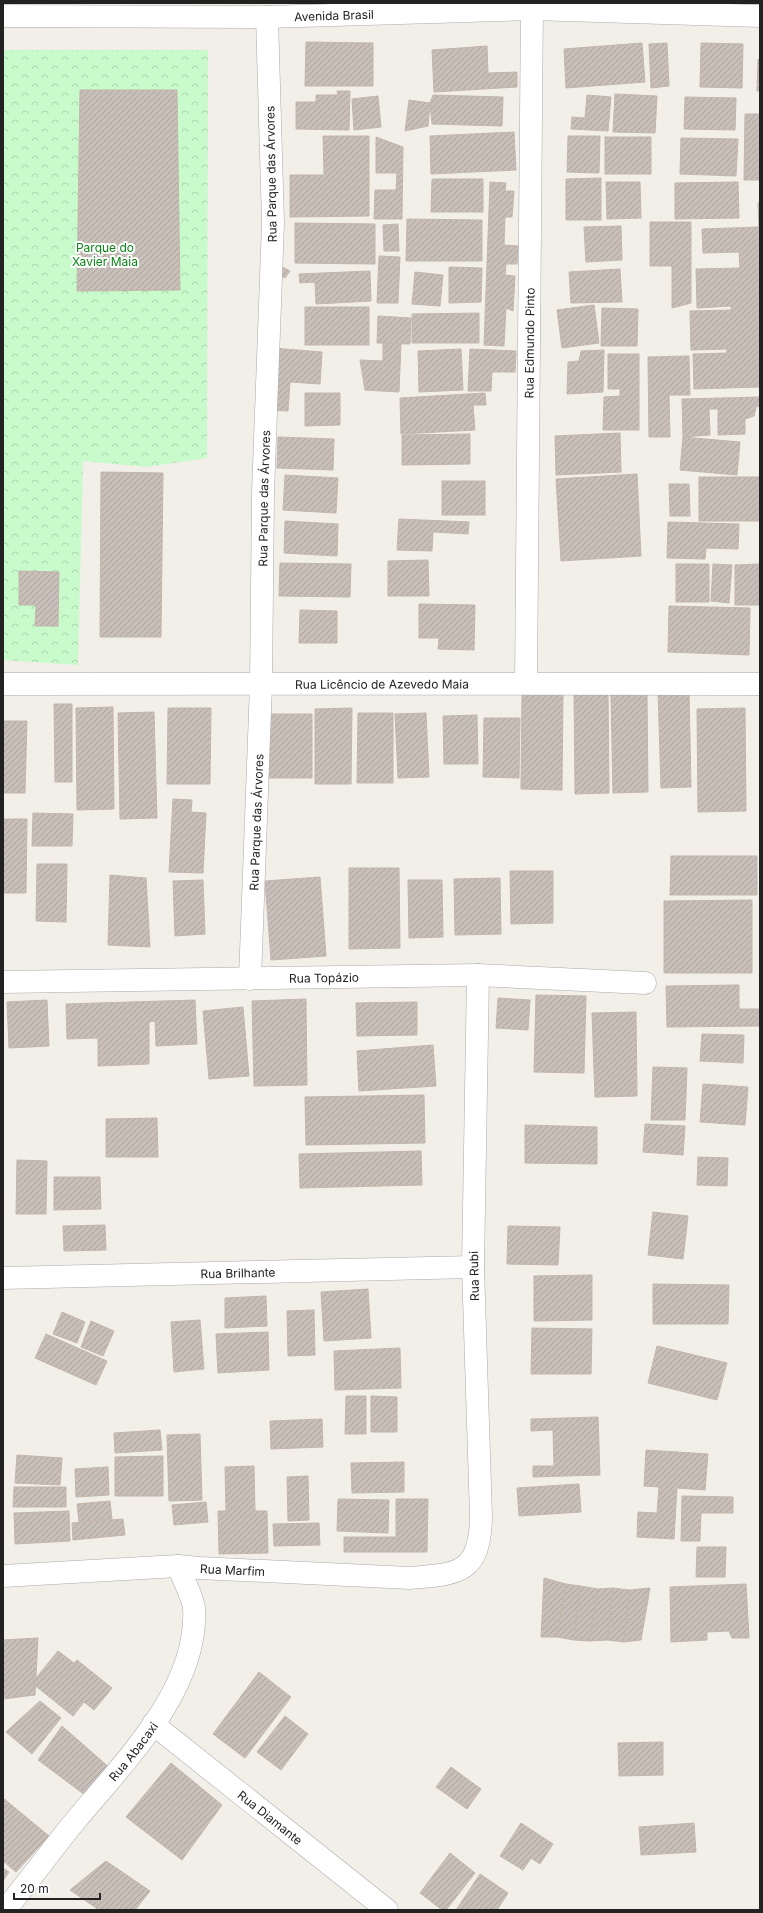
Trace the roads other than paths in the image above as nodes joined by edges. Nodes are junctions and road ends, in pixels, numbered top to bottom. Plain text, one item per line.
1 (532, 6) edge
2 (3, 16) edge
3 (760, 16) edge
4 (267, 17) junction
5 (526, 682) junction
6 (3, 684) edge
7 (760, 684) edge
8 (262, 685) junction
9 (478, 975) junction
10 (250, 979) junction
11 (3, 982) edge
12 (645, 983) dead end
13 (473, 1267) junction
14 (3, 1278) edge
15 (178, 1566) junction
16 (461, 1570) joint
17 (3, 1576) edge
18 (153, 1724) junction
19 (5, 1910) edge
20 (388, 1910) edge

1 - 3 street, Avenida Brasil
1 - 4 street, Avenida Brasil
1 - 5 street, Rua Edmundo Pinto
2 - 4 street, Avenida Brasil
4 - 8 street, Rua Parque das Árvores
5 - 7 street, Rua Licêncio de Azevedo Maia
5 - 8 street, Rua Licêncio de Azevedo Maia
6 - 8 street, Rua Licêncio de Azevedo Maia
8 - 10 street, Rua Parque das Árvores
9 - 10 street, Rua Topázio
9 - 12 street, Rua Topázio
9 - 13 street, Rua Rubi
10 - 11 street, Rua Topázio
13 - 14 street, Rua Brilhante
13 - 16 street, Rua Rubi
15 - 16 street, Rua Marfim
15 - 17 street, Rua Marfim
15 - 18 street, Rua Abacaxi
18 - 19 street, Rua Abacaxi
18 - 20 street, Rua Diamante

